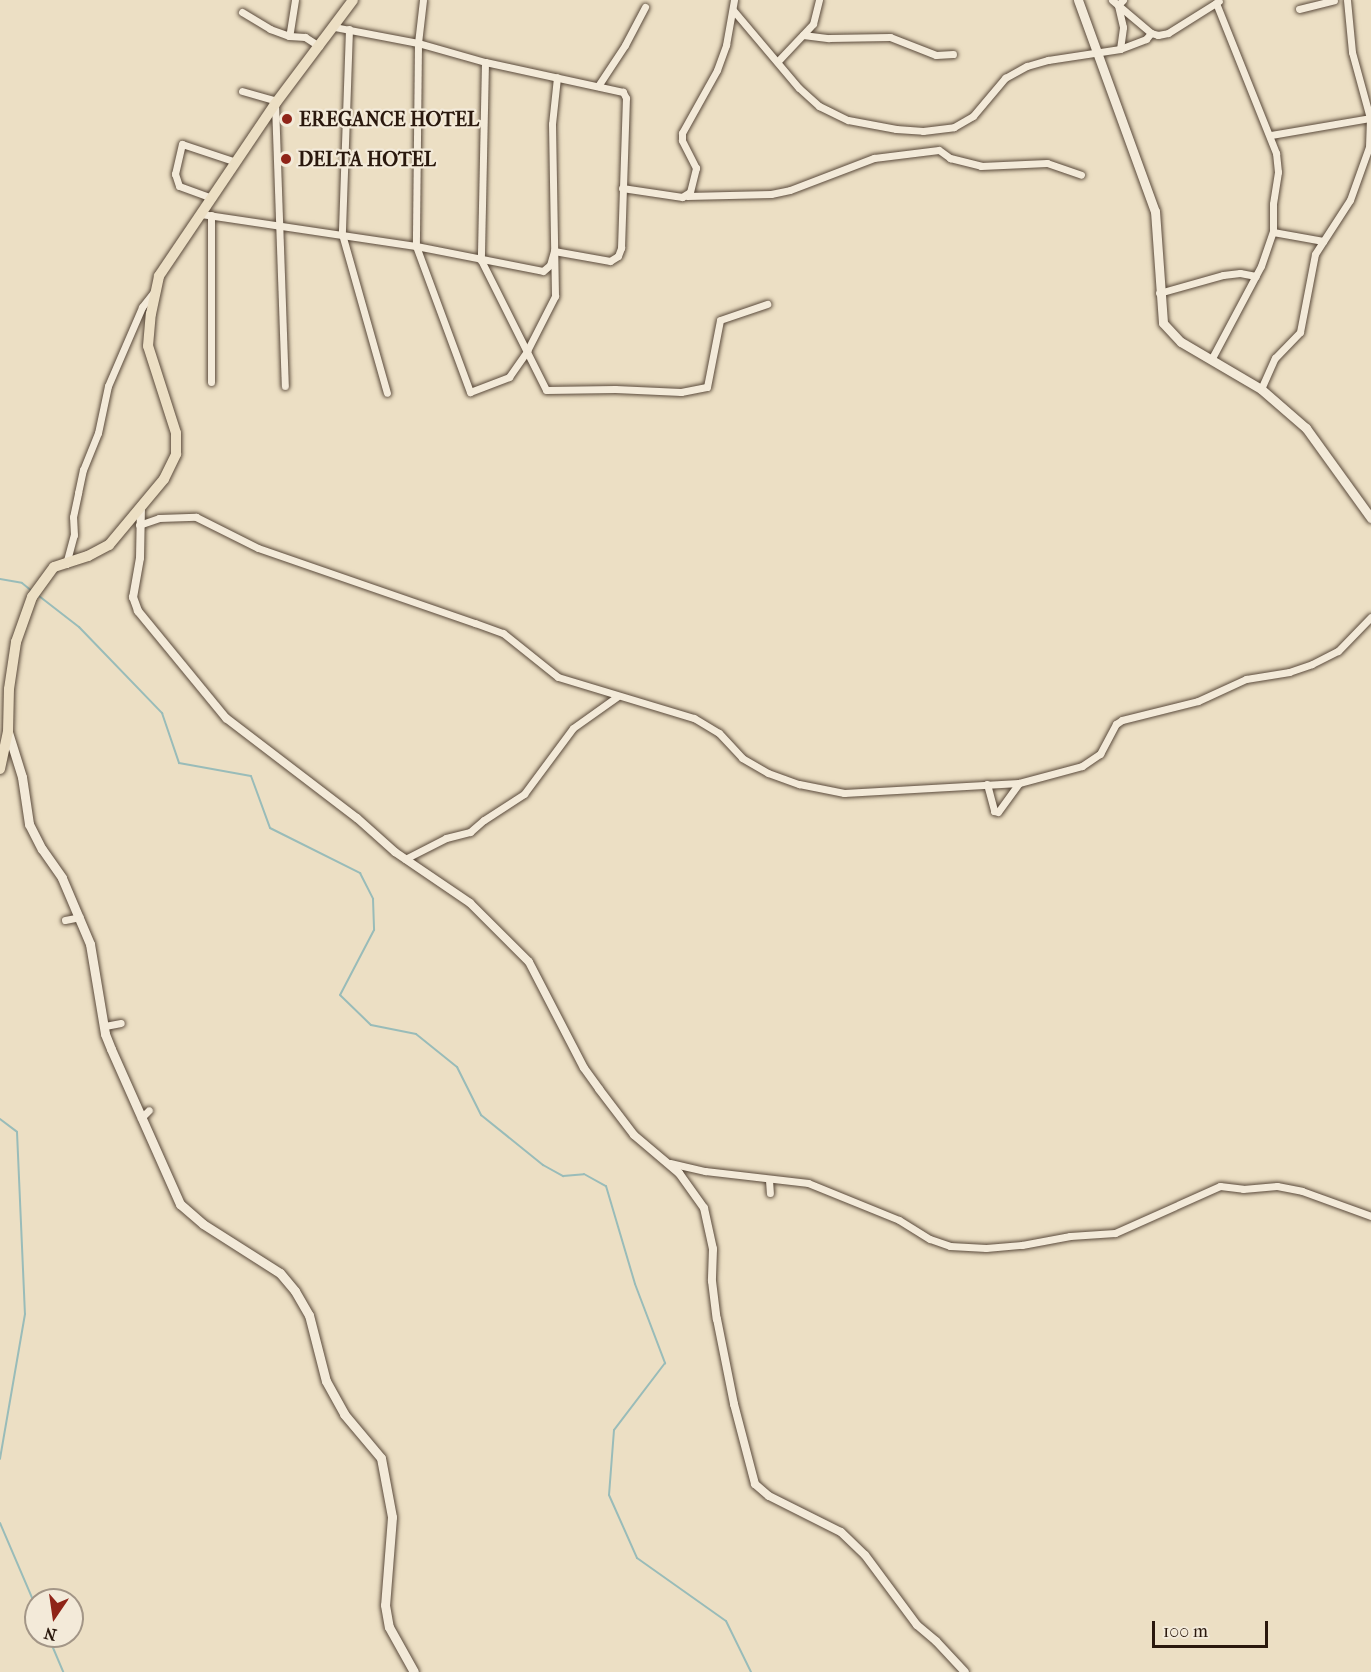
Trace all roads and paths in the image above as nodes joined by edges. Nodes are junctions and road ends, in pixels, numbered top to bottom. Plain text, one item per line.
1 (295, 0) edge
2 (353, 0) edge
3 (423, 0) edge
4 (734, 0) edge
5 (819, 0) edge
6 (1078, 0) edge
7 (1334, 0) edge
8 (1347, 0) edge
9 (1218, 1) edge
10 (1118, 2) edge
11 (645, 7) dead end
12 (1299, 9) dead end
13 (732, 10) junction
14 (242, 12) dead end
15 (334, 27) junction
16 (349, 29) junction
17 (1151, 33) junction
18 (803, 34) junction
19 (289, 36) junction
20 (418, 43) junction
21 (319, 46) junction
22 (1120, 50) junction
23 (1096, 53) junction
24 (953, 54) dead end
25 (485, 62) junction
26 (778, 62) junction
27 (557, 77) junction
28 (598, 86) junction
29 (242, 91) dead end
30 (277, 103) junction
31 (1370, 118) edge
32 (1271, 135) junction
33 (237, 162) junction
34 (1081, 175) dead end
35 (622, 188) junction
36 (687, 196) junction
37 (212, 198) junction
38 (206, 214) junction
39 (281, 224) junction
40 (1273, 232) junction
41 (342, 234) junction
42 (1323, 241) junction
43 (416, 246) junction
44 (554, 251) junction
45 (481, 260) junction
46 (1256, 276) junction
47 (154, 291) junction
48 (1159, 293) junction
49 (767, 304) dead end
50 (527, 351) junction
51 (1211, 360) junction
52 (211, 382) dead end
53 (285, 386) dead end
54 (1261, 389) junction
55 (387, 393) dead end
56 (141, 506) junction
57 (1371, 518) edge
58 (139, 525) junction
59 (66, 564) junction
60 (1371, 617) edge
61 (618, 696) junction
62 (8, 732) junction
63 (0, 769) edge
64 (1019, 783) junction
65 (987, 784) junction
66 (405, 859) junction
67 (80, 917) junction
68 (65, 920) dead end
69 (121, 1023) dead end
70 (105, 1026) junction
71 (149, 1110) dead end
72 (141, 1118) junction
73 (670, 1163) junction
74 (768, 1180) junction
75 (770, 1193) dead end
76 (1371, 1216) edge
77 (414, 1672) edge
78 (965, 1672) edge

1 - 19 street
2 - 15 main road
3 - 20 street
4 - 13 street
5 - 18 street
6 - 23 main road
7 - 12 street
8 - 31 street
9 - 17 street
9 - 32 street
10 - 17 street
10 - 22 street
11 - 28 street
13 - 26 street
13 - 36 street
14 - 19 street
15 - 16 street
15 - 21 main road
16 - 20 street
16 - 41 street
17 - 22 street
18 - 24 street
18 - 26 street
19 - 21 street
20 - 25 street
20 - 43 street
21 - 30 main road
22 - 23 street
23 - 26 street
23 - 48 main road
25 - 27 street
25 - 45 street
27 - 28 street
27 - 44 street
28 - 35 street
29 - 30 street
30 - 33 main road
30 - 39 street
31 - 32 street
31 - 42 street
32 - 40 street
33 - 37 main road
33 - 37 street
34 - 36 street
35 - 36 street
35 - 44 street
37 - 38 main road
38 - 39 street
38 - 47 main road
38 - 52 street
39 - 41 street
39 - 53 street
40 - 42 street
40 - 46 street
41 - 43 street
41 - 55 street
42 - 54 street
43 - 45 street
43 - 50 street
44 - 45 street
44 - 50 street
45 - 50 street
46 - 48 street
46 - 51 street
47 - 56 main road
47 - 59 street
48 - 51 main road
49 - 50 street
51 - 54 main road
54 - 57 main road
56 - 58 street
56 - 59 main road
58 - 61 street
58 - 66 street
59 - 62 main road
60 - 64 street
61 - 65 street
61 - 66 street
62 - 63 main road
62 - 67 main road
64 - 65 street
64 - 65 street
66 - 73 street
67 - 68 street
67 - 70 main road
69 - 70 street
70 - 72 main road
71 - 72 street
72 - 77 main road
73 - 74 street
73 - 78 street
74 - 75 street
74 - 76 street

